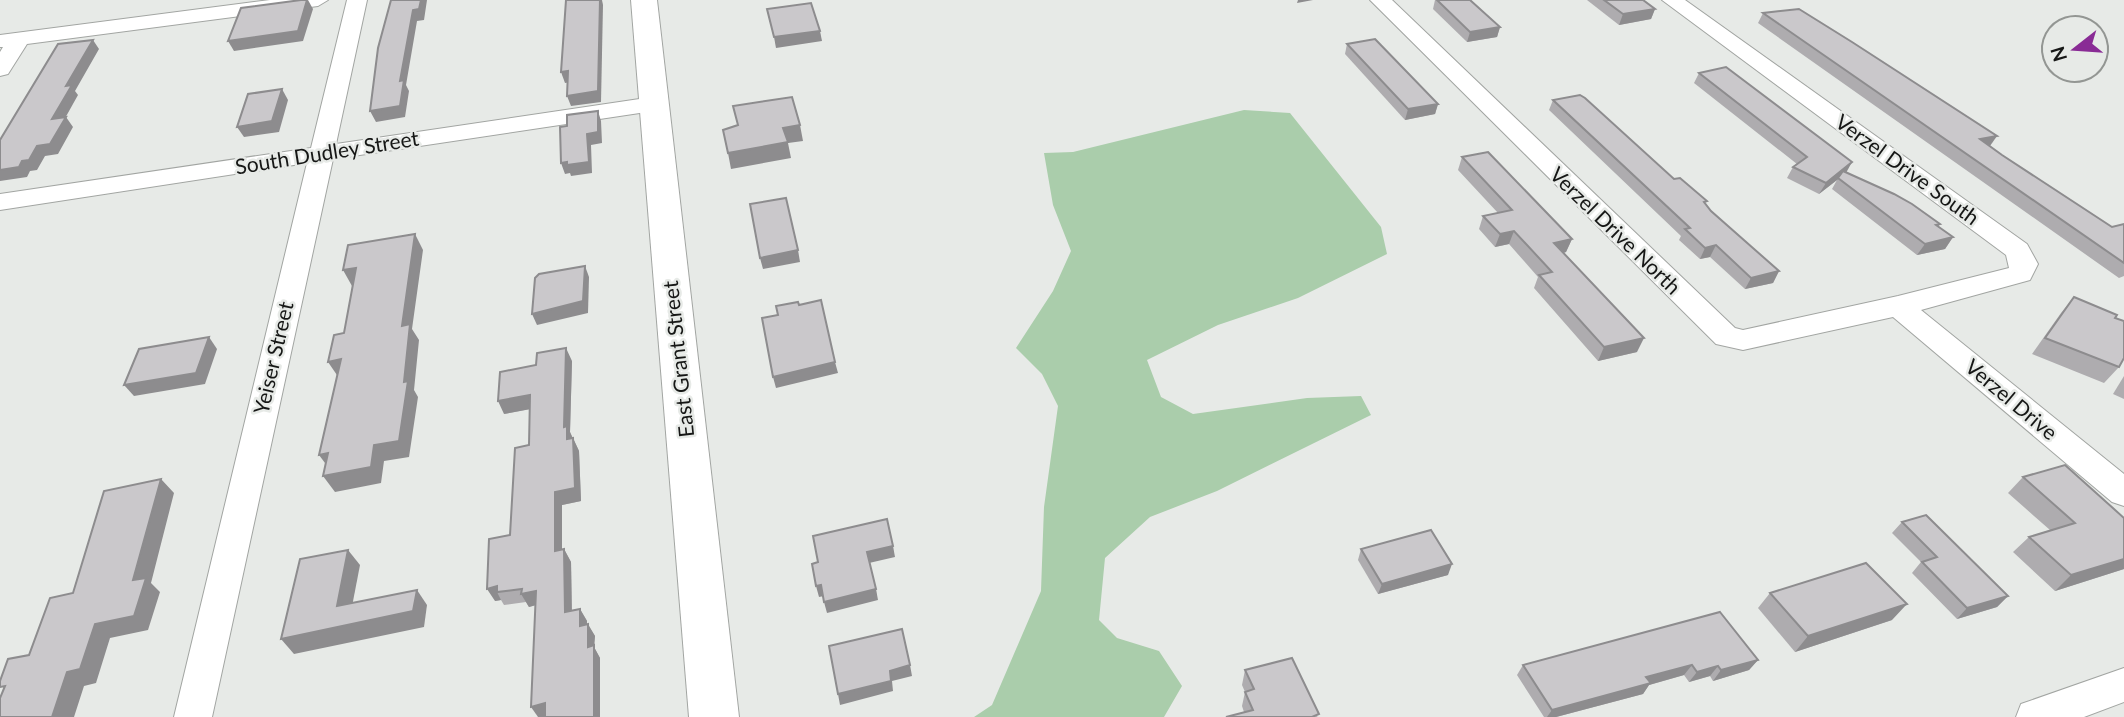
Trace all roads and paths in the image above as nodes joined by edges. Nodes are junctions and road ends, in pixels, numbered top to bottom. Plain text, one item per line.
1 (318, 0) edge
2 (357, 0) edge
3 (644, 0) edge
4 (1380, 0) edge
5 (1672, 0) edge
6 (10, 40) edge
7 (0, 69) edge
8 (653, 103) junction
9 (321, 153) junction
10 (0, 202) edge
11 (1898, 306) junction
12 (2124, 493) edge
13 (2124, 685) edge
14 (192, 717) edge
15 (714, 717) edge
16 (2035, 717) edge

1 - 6 street
2 - 9 street, Yeiser Street
3 - 8 main road, East Grant Street
4 - 11 street, Verzel Drive North
5 - 11 street, Verzel Drive South
6 - 7 street
8 - 9 street, South Dudley Street
8 - 15 main road, East Grant Street
9 - 10 street, South Dudley Street
9 - 14 street, Yeiser Street
11 - 12 street, Verzel Drive
13 - 16 street

